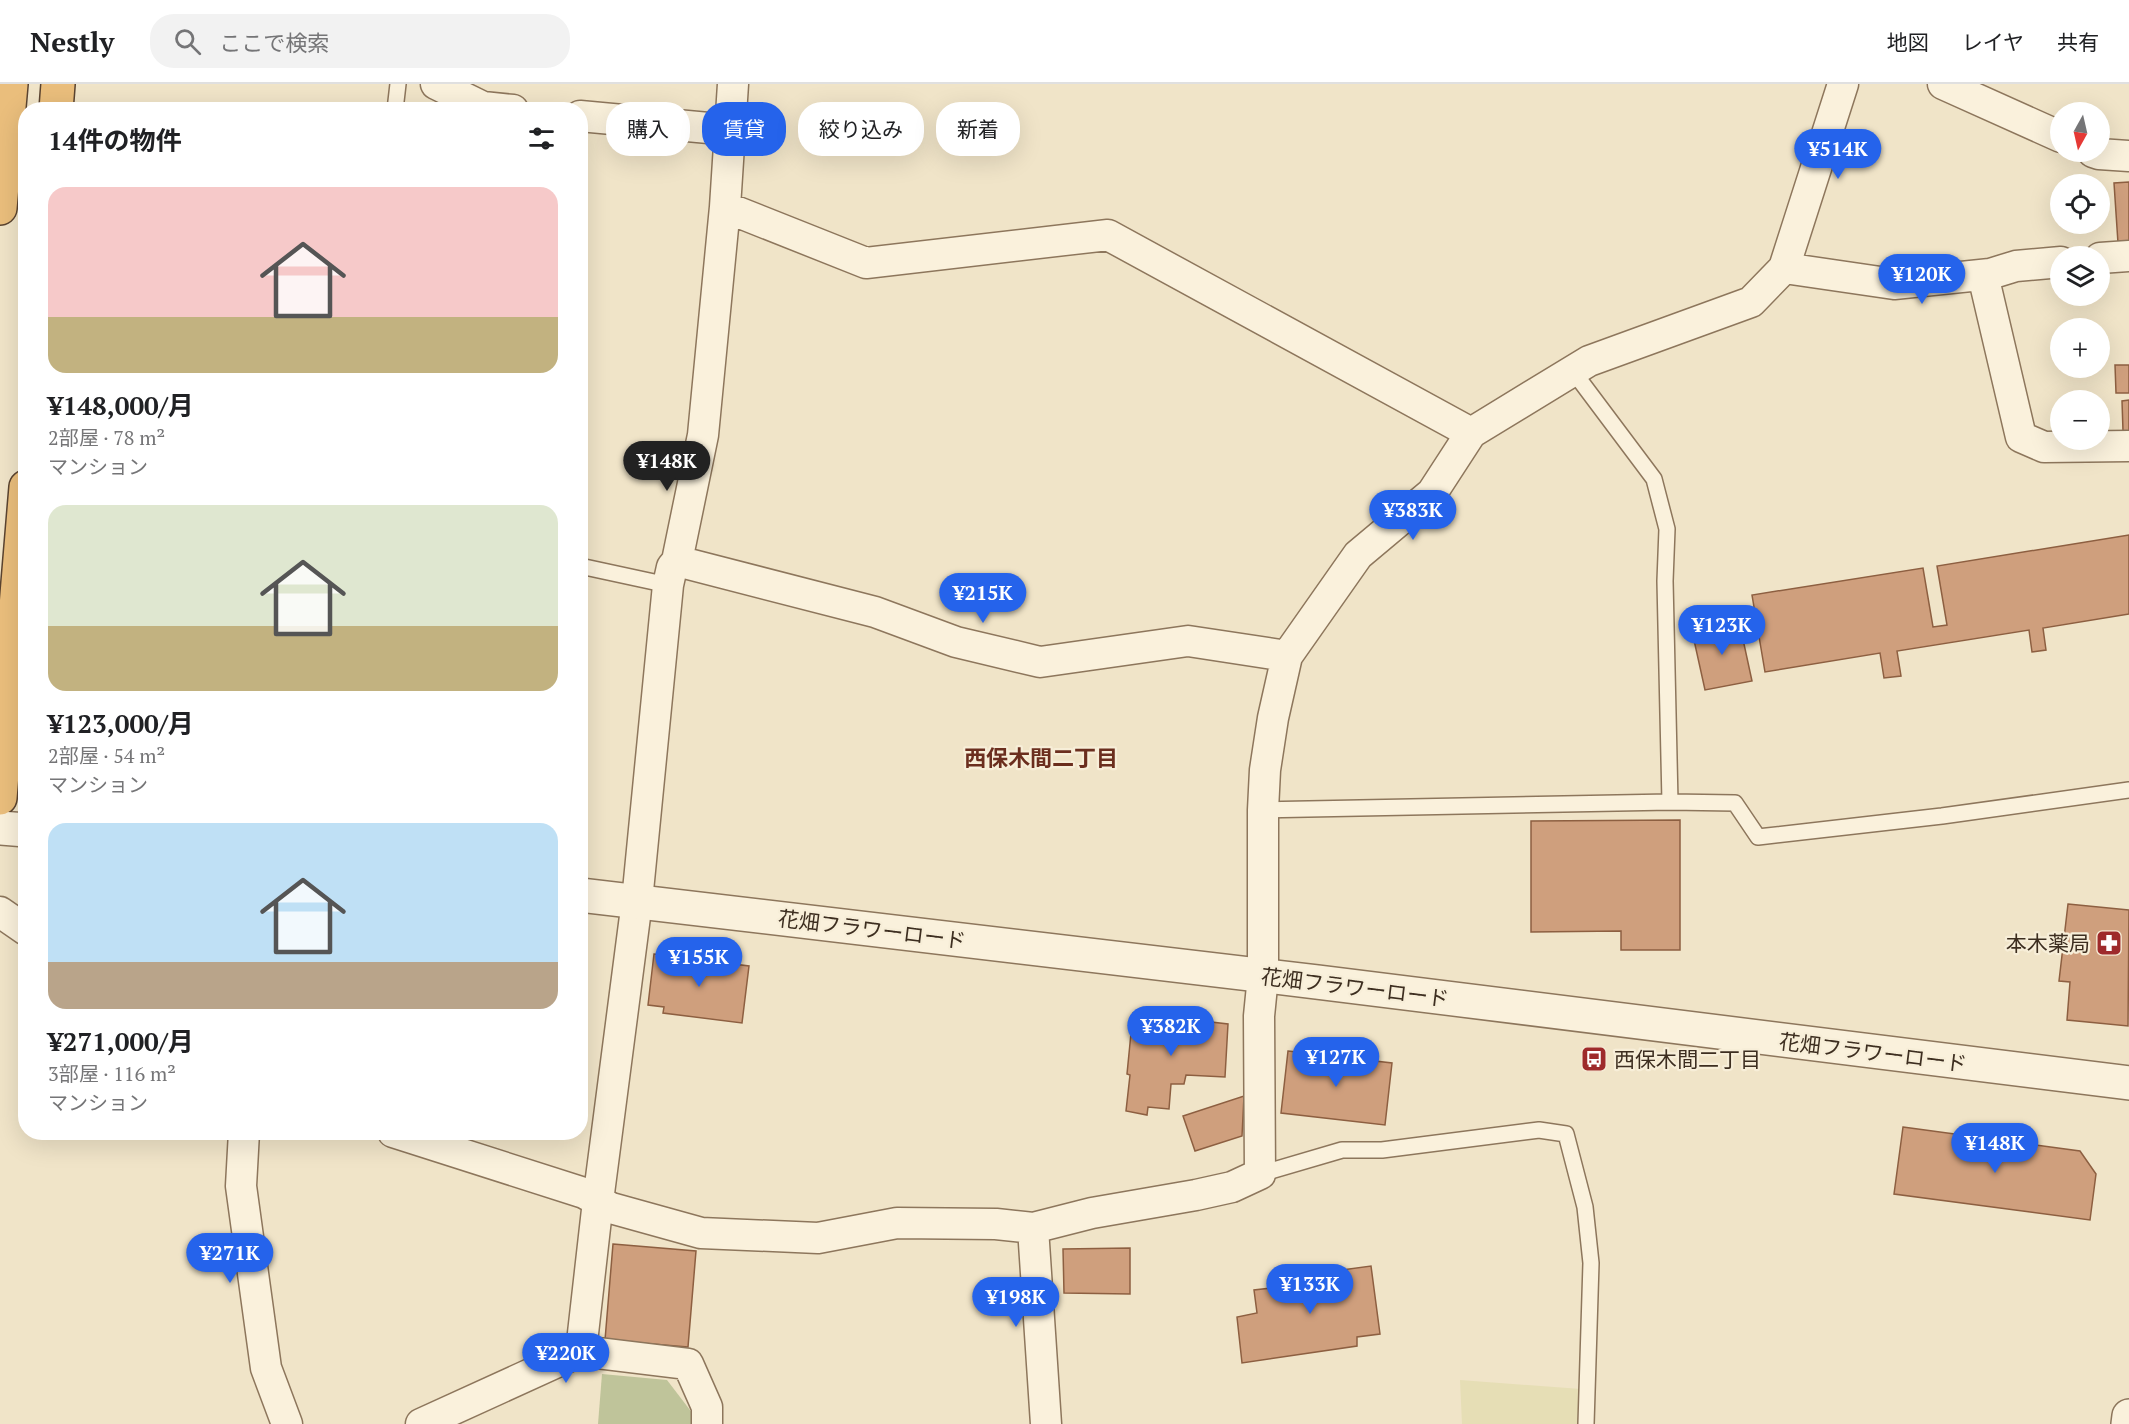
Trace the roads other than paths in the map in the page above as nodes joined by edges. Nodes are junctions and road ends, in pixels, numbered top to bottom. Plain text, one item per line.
1 (11, 84) edge
2 (58, 84) edge
3 (398, 84) edge
4 (436, 84) edge
5 (733, 84) edge
6 (1843, 84) edge
7 (1943, 84) edge
8 (57, 102) edge
9 (396, 102) edge
10 (473, 102) edge
11 (732, 102) edge
12 (588, 117) edge
13 (702, 127) edge
14 (2050, 132) edge
15 (2110, 155) edge
16 (728, 156) edge
17 (2129, 156) edge
18 (725, 207) junction
19 (0, 208) edge
20 (2129, 256) edge
21 (2110, 257) edge
22 (2050, 263) edge
23 (1784, 268) junction
24 (1983, 275) junction
25 (1573, 371) junction
26 (1471, 433) junction
27 (2129, 446) edge
28 (588, 567) edge
29 (672, 573) junction
30 (18, 583) edge
31 (1287, 656) junction
32 (2129, 790) edge
33 (0, 798) edge
34 (1670, 802) junction
35 (1263, 810) junction
36 (0, 828) edge
37 (18, 829) edge
38 (588, 896) edge
39 (637, 901) junction
40 (0, 912) edge
41 (18, 924) edge
42 (1263, 976) junction
43 (2129, 1083) edge
44 (244, 1140) edge
45 (418, 1140) edge
46 (1260, 1174) junction
47 (598, 1201) junction
48 (1033, 1228) junction
49 (581, 1351) junction
50 (2129, 1416) edge
51 (287, 1424) edge
52 (421, 1424) edge
53 (707, 1424) edge
54 (1046, 1424) edge
55 (1586, 1424) edge
56 (2128, 1424) edge

1 - 19 highway
2 - 8 highway
3 - 9 lane
4 - 10 street
5 - 11 street
6 - 23 street
7 - 14 street
12 - 13 street
15 - 17 street
16 - 18 street
18 - 26 street
18 - 29 street
20 - 21 street
22 - 24 street
23 - 24 street
23 - 25 street
24 - 27 street
25 - 26 street
25 - 34 lane
26 - 31 street
28 - 29 lane
29 - 31 street
29 - 39 street
30 - 33 highway
31 - 35 street
32 - 34 lane
34 - 35 lane
35 - 42 street
36 - 37 street
38 - 39 street, 花畑フラワーロード
39 - 42 street, 花畑フラワーロード
39 - 47 street
40 - 41 street
42 - 43 street, 花畑フラワーロード
42 - 46 street
44 - 51 street
45 - 47 street
46 - 48 street
46 - 55 lane
47 - 48 street
47 - 49 street
48 - 54 street
49 - 52 street
49 - 53 street
50 - 56 street

